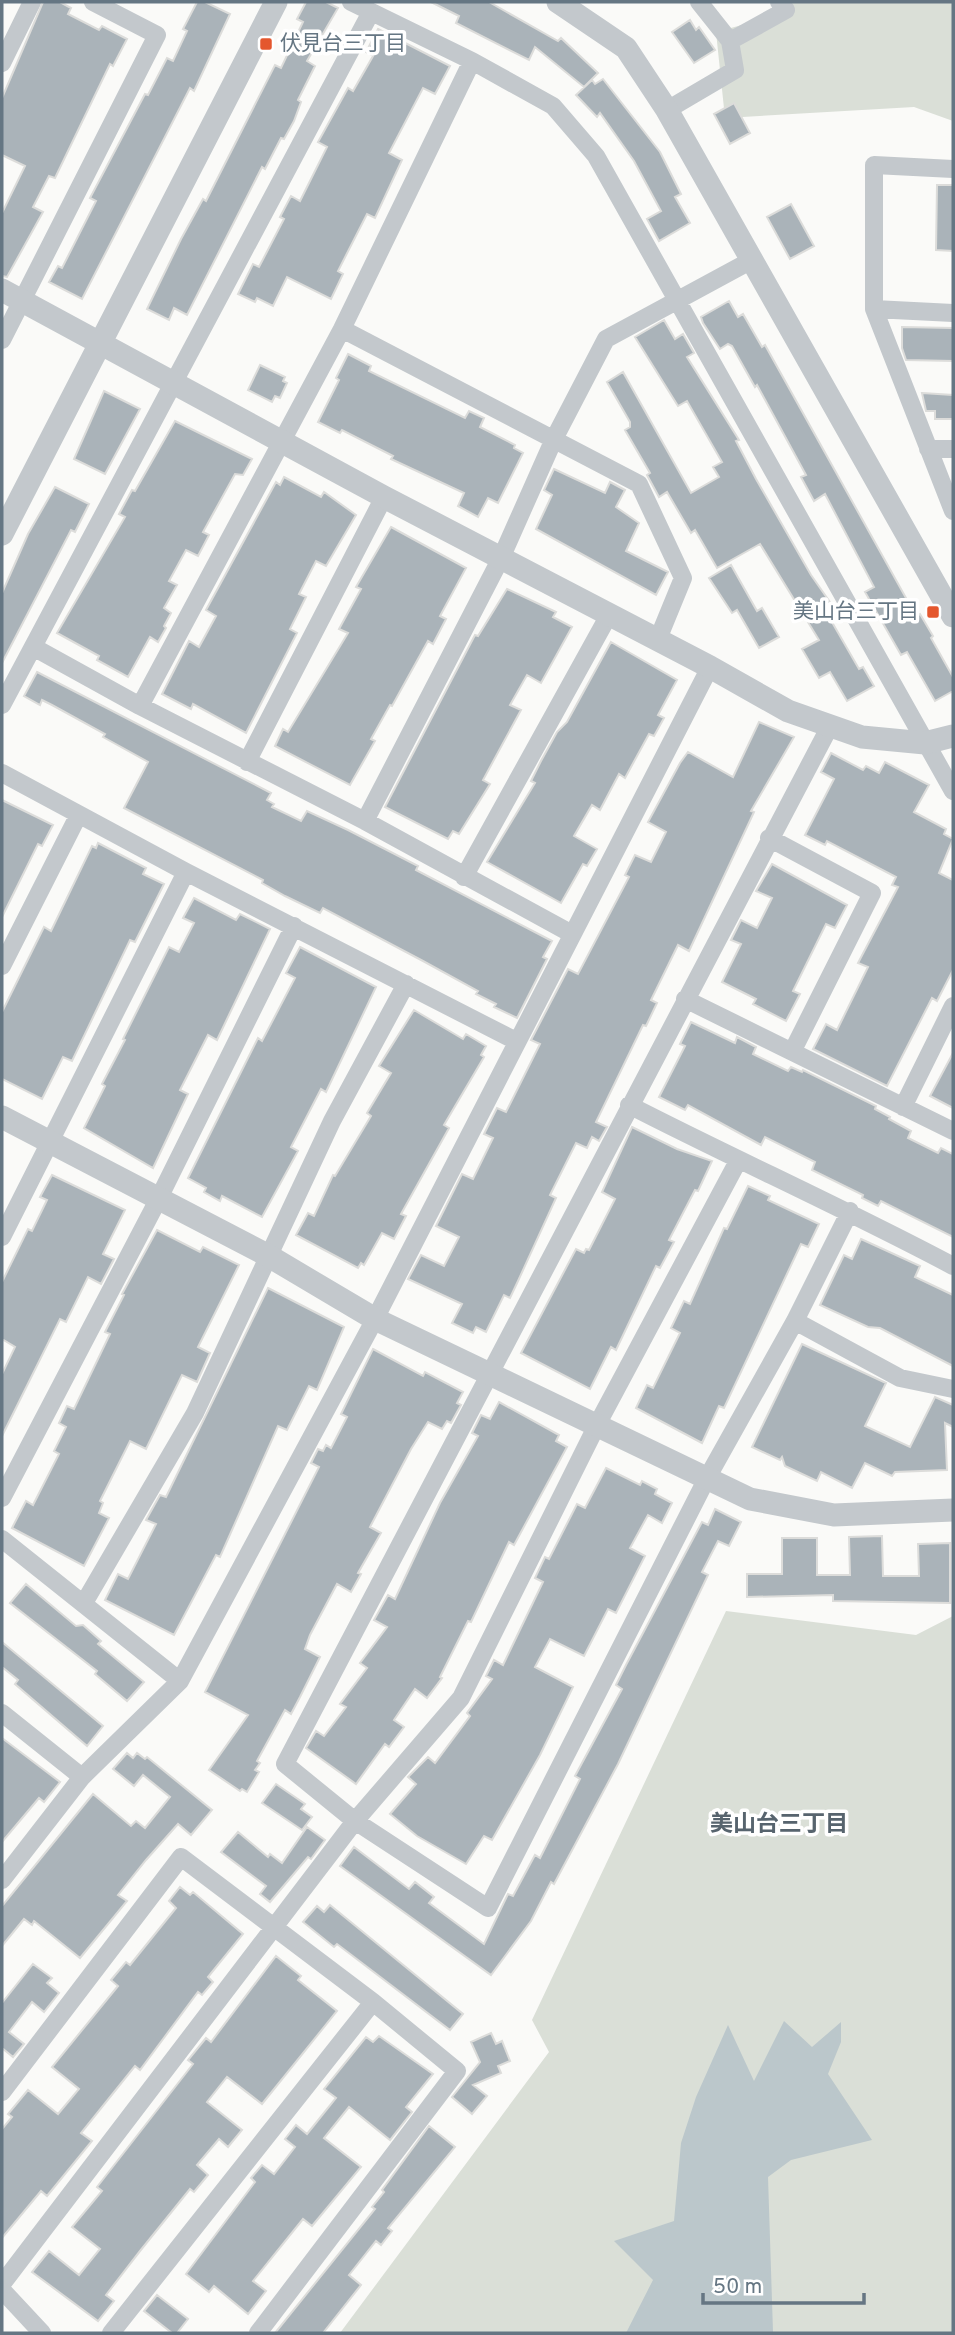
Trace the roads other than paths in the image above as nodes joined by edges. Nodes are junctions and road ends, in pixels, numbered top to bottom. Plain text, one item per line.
1 (32, 2) edge
2 (93, 2) edge
3 (276, 2) edge
4 (351, 2) edge
5 (558, 2) edge
6 (699, 2) edge
7 (779, 2) edge
8 (372, 12) junction
9 (730, 41) junction
10 (472, 61) junction
11 (2, 62) edge
12 (667, 110) junction
13 (953, 169) edge
14 (750, 261) junction
15 (2, 290) edge
16 (677, 301) junction
17 (23, 302) junction
18 (874, 309) junction
19 (953, 313) edge
20 (342, 329) junction
21 (2, 340) edge
22 (101, 344) junction
23 (172, 381) junction
24 (554, 439) junction
25 (281, 440) junction
26 (928, 449) junction
27 (953, 449) edge
28 (384, 497) junction
29 (953, 511) edge
30 (2, 534) edge
31 (502, 556) junction
32 (610, 613) junction
33 (953, 616) edge
34 (658, 639) junction
35 (35, 648) junction
36 (710, 667) junction
37 (2, 705) edge
38 (140, 706) junction
39 (830, 726) junction
40 (953, 736) edge
41 (926, 743) junction
42 (247, 762) junction
43 (2, 773) edge
44 (953, 791) edge
45 (78, 816) junction
46 (365, 821) junction
47 (769, 838) junction
48 (186, 872) junction
49 (464, 877) junction
50 (294, 926) junction
51 (572, 933) junction
52 (2, 966) edge
53 (406, 984) junction
54 (685, 999) junction
55 (953, 1006) edge
56 (516, 1041) junction
57 (793, 1050) junction
58 (629, 1105) junction
59 (903, 1107) junction
60 (2, 1117) edge
61 (953, 1131) edge
62 (51, 1142) junction
63 (738, 1161) junction
64 (159, 1198) junction
65 (850, 1211) junction
66 (2, 1237) edge
67 (267, 1255) junction
68 (953, 1266) edge
69 (375, 1319) junction
70 (795, 1321) junction
71 (487, 1374) junction
72 (953, 1389) edge
73 (597, 1425) junction
74 (706, 1480) junction
75 (2, 1498) edge
76 (953, 1510) edge
77 (2, 1539) edge
78 (84, 1603) junction
79 (180, 1682) junction
80 (2, 1713) edge
81 (82, 1777) junction
82 (355, 1821) junction
83 (2, 1880) edge
84 (274, 1928) junction
85 (373, 2002) junction
86 (2, 2092) edge
87 (2, 2284) edge
88 (2, 2290) edge
89 (42, 2333) edge
90 (111, 2333) edge
91 (258, 2333) edge

1 - 11 street
2 - 17 street
3 - 22 street
4 - 8 street
5 - 12 street
6 - 9 street
7 - 9 street
8 - 10 street
8 - 23 street
9 - 12 street
10 - 16 street
10 - 20 street
12 - 14 street
13 - 18 street
14 - 16 street
14 - 33 street
15 - 17 street
16 - 24 street
16 - 41 street
17 - 21 street
17 - 22 street
18 - 19 street
18 - 26 street
20 - 24 street
20 - 25 street
22 - 23 street
22 - 30 street
23 - 25 street
23 - 35 street
24 - 31 street
24 - 34 street
25 - 28 street
25 - 38 street
26 - 27 street
26 - 29 street
28 - 31 street
28 - 42 street
31 - 32 street
31 - 46 street
32 - 34 street
32 - 49 street
34 - 36 street
35 - 37 street
35 - 38 street
36 - 39 street
36 - 51 street
38 - 42 street
39 - 41 street
39 - 47 street
40 - 41 street
41 - 44 street
42 - 46 street
43 - 45 street
45 - 48 street
45 - 52 street
46 - 49 street
47 - 54 street
47 - 57 street
48 - 50 street
48 - 62 street
49 - 51 street
50 - 53 street
50 - 64 street
51 - 56 street
53 - 56 street
53 - 67 street
54 - 57 street
54 - 58 street
55 - 59 street
56 - 69 street
57 - 59 street
58 - 63 street
58 - 71 street
59 - 61 street
60 - 62 street
62 - 64 street
62 - 66 street
63 - 65 street
63 - 73 street
64 - 67 street
64 - 75 street
65 - 68 street
65 - 70 street
67 - 69 street
67 - 78 street
69 - 71 street
69 - 79 street
70 - 72 street
70 - 74 street
71 - 73 street
71 - 82 street
73 - 74 street
73 - 82 street
74 - 76 street
74 - 82 street
77 - 78 street
78 - 79 street
79 - 81 street
80 - 81 street
81 - 83 street
82 - 84 street
84 - 85 street
84 - 86 street
84 - 87 street
85 - 90 street
85 - 91 street
88 - 89 street

